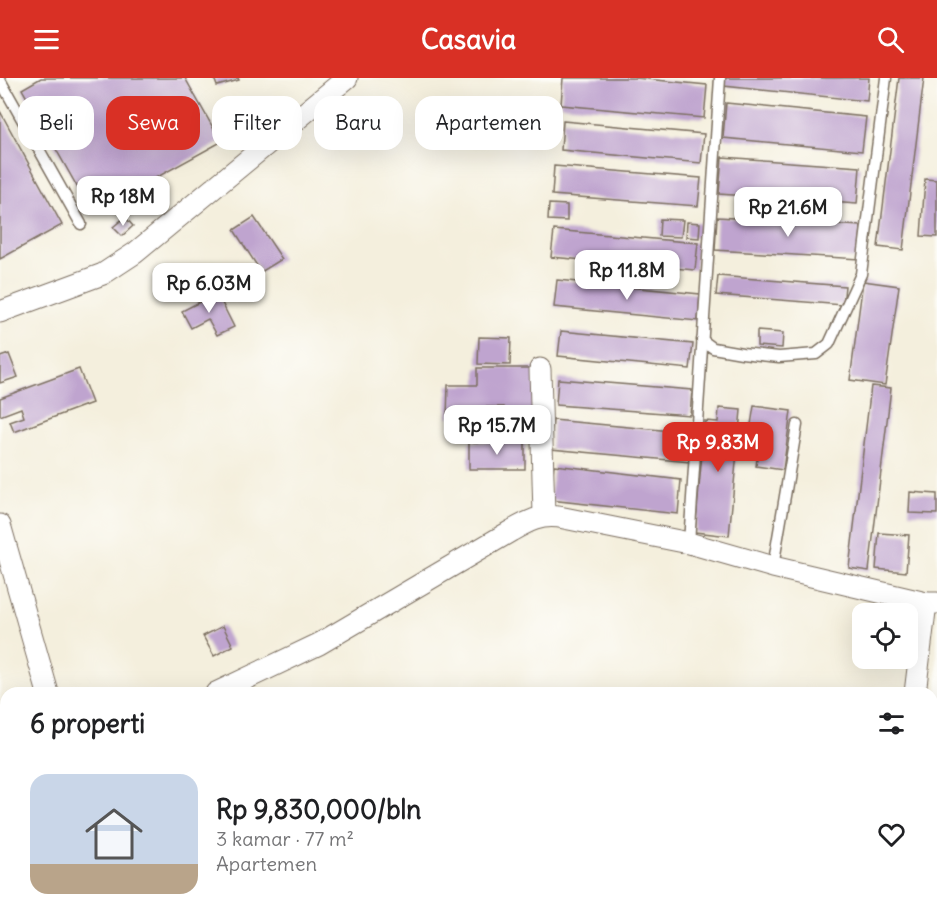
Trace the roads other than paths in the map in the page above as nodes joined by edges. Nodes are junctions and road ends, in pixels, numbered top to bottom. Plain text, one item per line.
1 (347, 78) edge
2 (720, 78) edge
3 (886, 78) edge
4 (0, 80) edge
5 (81, 224) dead end
6 (0, 312) edge
7 (702, 340) junction
8 (540, 369) dead end
9 (797, 425) dead end
10 (544, 516) junction
11 (0, 525) edge
12 (688, 543) junction
13 (773, 567) junction
14 (931, 603) edge
15 (46, 687) edge
16 (229, 687) edge
17 (916, 687) edge

1 - 6 street
2 - 7 lane
3 - 7 lane
4 - 5 lane
7 - 12 lane
8 - 10 street
9 - 13 lane
10 - 12 street
10 - 16 street
11 - 15 street
12 - 13 street
13 - 14 street
14 - 17 street

